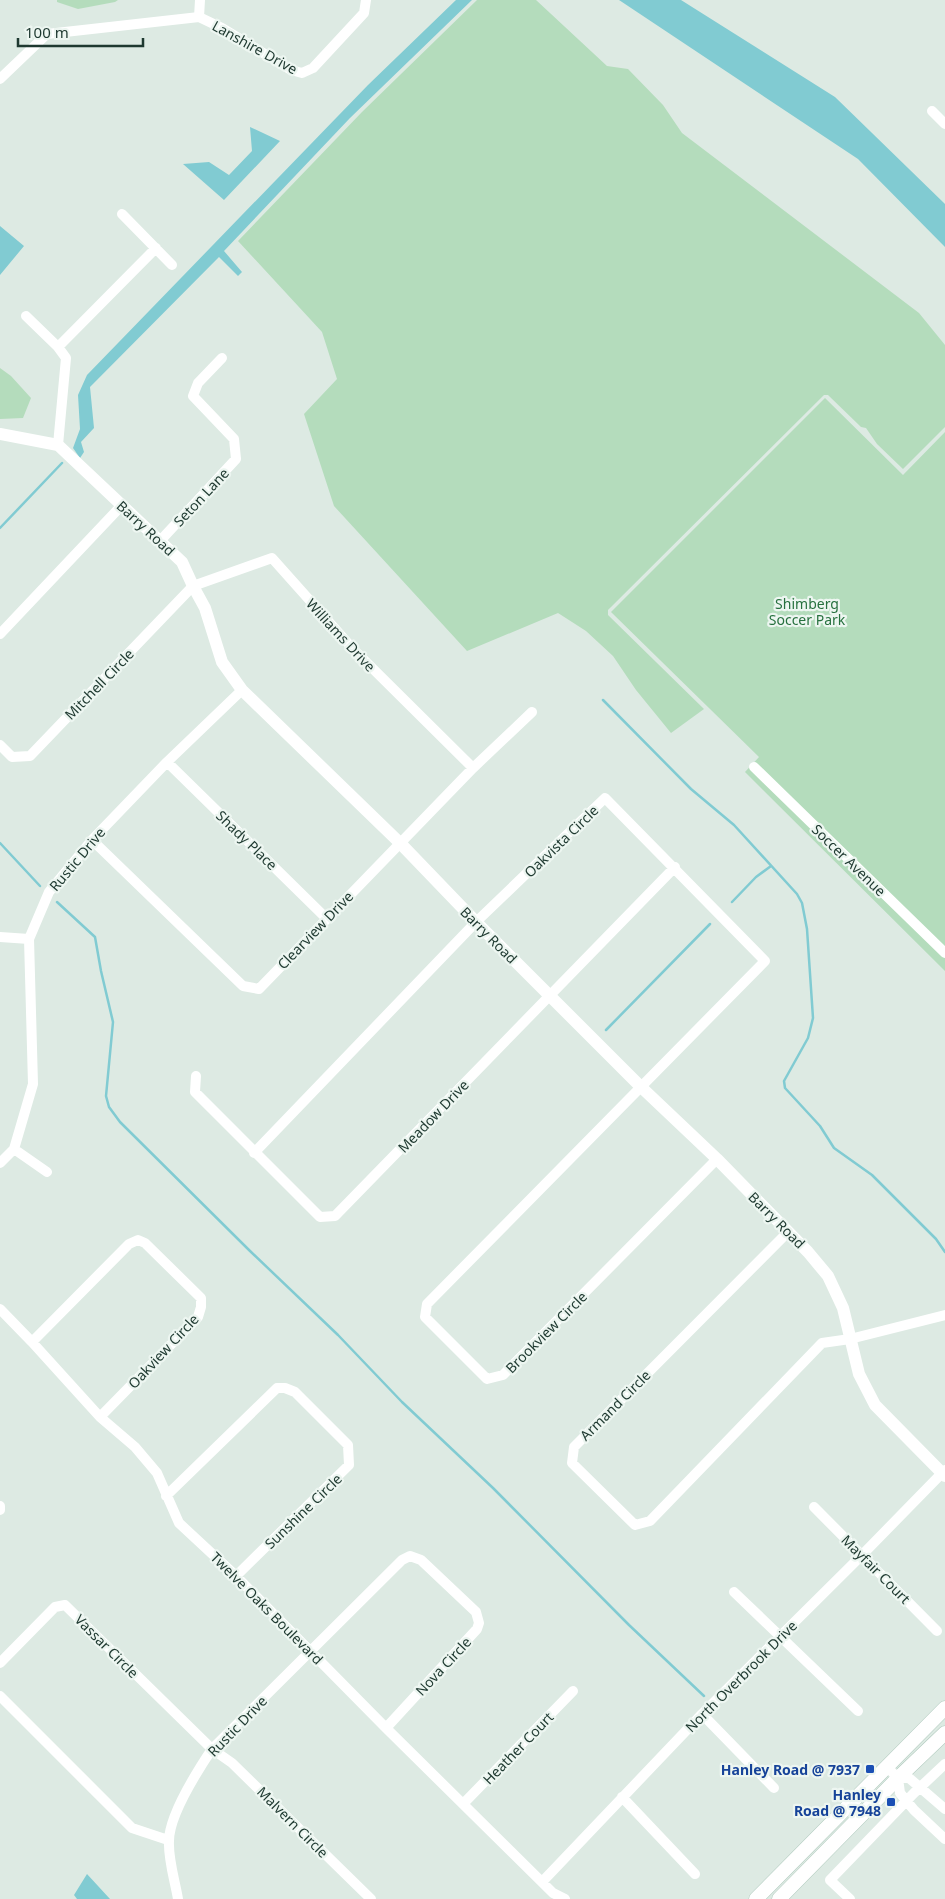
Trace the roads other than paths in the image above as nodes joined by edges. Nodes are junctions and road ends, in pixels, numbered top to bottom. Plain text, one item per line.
1 (200, 0) edge
2 (366, 0) edge
3 (200, 17) junction
4 (0, 79) edge
5 (932, 111) dead end
6 (945, 124) edge
7 (122, 214) dead end
8 (156, 248) junction
9 (172, 265) dead end
10 (26, 316) dead end
11 (58, 347) junction
12 (222, 358) dead end
13 (0, 434) edge
14 (58, 445) junction
15 (122, 505) junction
16 (160, 541) junction
17 (193, 586) junction
18 (0, 634) edge
19 (242, 690) junction
20 (532, 712) dead end
21 (0, 746) edge
22 (168, 762) junction
23 (754, 767) dead end
24 (473, 768) junction
25 (92, 840) junction
26 (401, 844) junction
27 (675, 867) junction
28 (326, 918) junction
29 (476, 922) junction
30 (0, 938) edge
31 (29, 939) junction
32 (945, 953) edge
33 (550, 996) junction
34 (196, 1076) dead end
35 (640, 1086) junction
36 (14, 1149) junction
37 (254, 1153) junction
38 (717, 1159) junction
39 (0, 1163) edge
40 (47, 1172) dead end
41 (788, 1232) junction
42 (0, 1310) edge
43 (945, 1315) edge
44 (850, 1339) junction
45 (32, 1342) junction
46 (100, 1417) junction
47 (944, 1473) edge
48 (166, 1496) junction
49 (0, 1506) edge
50 (814, 1507) dead end
51 (0, 1510) edge
52 (862, 1555) junction
53 (236, 1576) junction
54 (734, 1592) dead end
55 (937, 1631) dead end
56 (780, 1636) junction
57 (311, 1651) junction
58 (0, 1662) edge
59 (573, 1691) dead end
60 (0, 1696) edge
61 (945, 1708) edge
62 (858, 1711) dead end
63 (702, 1714) junction
64 (386, 1728) junction
65 (945, 1733) edge
66 (212, 1749) junction
67 (945, 1764) edge
68 (887, 1767) junction
69 (898, 1778) junction
70 (921, 1787) junction
71 (774, 1788) dead end
72 (622, 1797) junction
73 (907, 1801) junction
74 (464, 1804) junction
75 (945, 1809) edge
76 (945, 1839) edge
77 (168, 1840) junction
78 (695, 1874) dead end
79 (542, 1882) junction
80 (555, 1896) edge
81 (178, 1899) edge
82 (371, 1899) edge
83 (565, 1899) edge
84 (756, 1899) edge
85 (779, 1899) edge
86 (850, 1899) edge

1 - 3 street, Lanshire Drive
2 - 3 street, Lanshire Drive
3 - 4 street, Lanshire Drive
5 - 6 street
7 - 8 street
8 - 9 street
8 - 11 street
10 - 11 street
11 - 14 street
12 - 16 street, Seton Lane
13 - 14 street
14 - 15 street, Barry Road
15 - 16 street, Barry Road
15 - 18 street
16 - 17 street, Barry Road
17 - 19 street, Barry Road
17 - 21 street, Mitchell Circle
17 - 24 street, Williams Drive
19 - 22 street, Rustic Drive
19 - 26 street, Barry Road
20 - 24 street, Clearview Drive
22 - 25 street, Rustic Drive
22 - 28 street, Shady Place
23 - 32 street, Soccer Avenue
24 - 26 street, Clearview Drive
25 - 28 street, Clearview Drive
25 - 31 street, Rustic Drive
26 - 28 street, Clearview Drive
26 - 29 street, Barry Road
27 - 29 street, Oakvista Circle
27 - 33 street, Meadow Drive
27 - 35 street, Oakvista Circle
29 - 33 street, Barry Road
29 - 37 street, Oakvista Circle
30 - 31 street
31 - 36 street, Rustic Drive
33 - 35 street, Barry Road
33 - 37 street, Meadow Drive
34 - 37 street, Meadow Drive
35 - 38 street, Barry Road
35 - 38 street, Brookview Circle
36 - 39 street, Rustic Drive
36 - 40 street
38 - 41 street, Barry Road
41 - 44 street, Barry Road
41 - 44 street, Armand Circle
42 - 45 street, Twelve Oaks Boulevard
43 - 44 street
44 - 47 street, Barry Road
45 - 46 street, Twelve Oaks Boulevard
45 - 46 street, Oakview Circle
46 - 48 street, Twelve Oaks Boulevard
47 - 52 street, North Overbrook Drive
48 - 53 street, Twelve Oaks Boulevard
48 - 53 street, Sunshine Circle
49 - 51 street
50 - 52 street, Mayfair Court
52 - 55 street, Mayfair Court
52 - 56 street, North Overbrook Drive
53 - 57 street, Twelve Oaks Boulevard
54 - 56 street
56 - 62 street
56 - 63 street, North Overbrook Drive
57 - 64 street, Twelve Oaks Boulevard
57 - 64 street, Nova Circle
57 - 66 street, Rustic Drive
58 - 66 street, Vassar Circle
59 - 74 street, Heather Court
60 - 77 street
61 - 68 main road
63 - 71 street
63 - 72 street, North Overbrook Drive
64 - 74 street, Twelve Oaks Boulevard
65 - 69 main road
66 - 77 street, Rustic Drive
66 - 82 street, Malvern Circle
67 - 70 street
68 - 69 street
68 - 84 main road
69 - 70 street
69 - 73 street
69 - 85 main road
70 - 73 street
70 - 75 street
72 - 78 street
72 - 79 street, North Overbrook Drive
73 - 76 street
73 - 86 street
74 - 79 street, Twelve Oaks Boulevard
77 - 81 street, Rustic Drive
79 - 80 street, Twelve Oaks Boulevard
80 - 83 street, Twelve Oaks Boulevard

